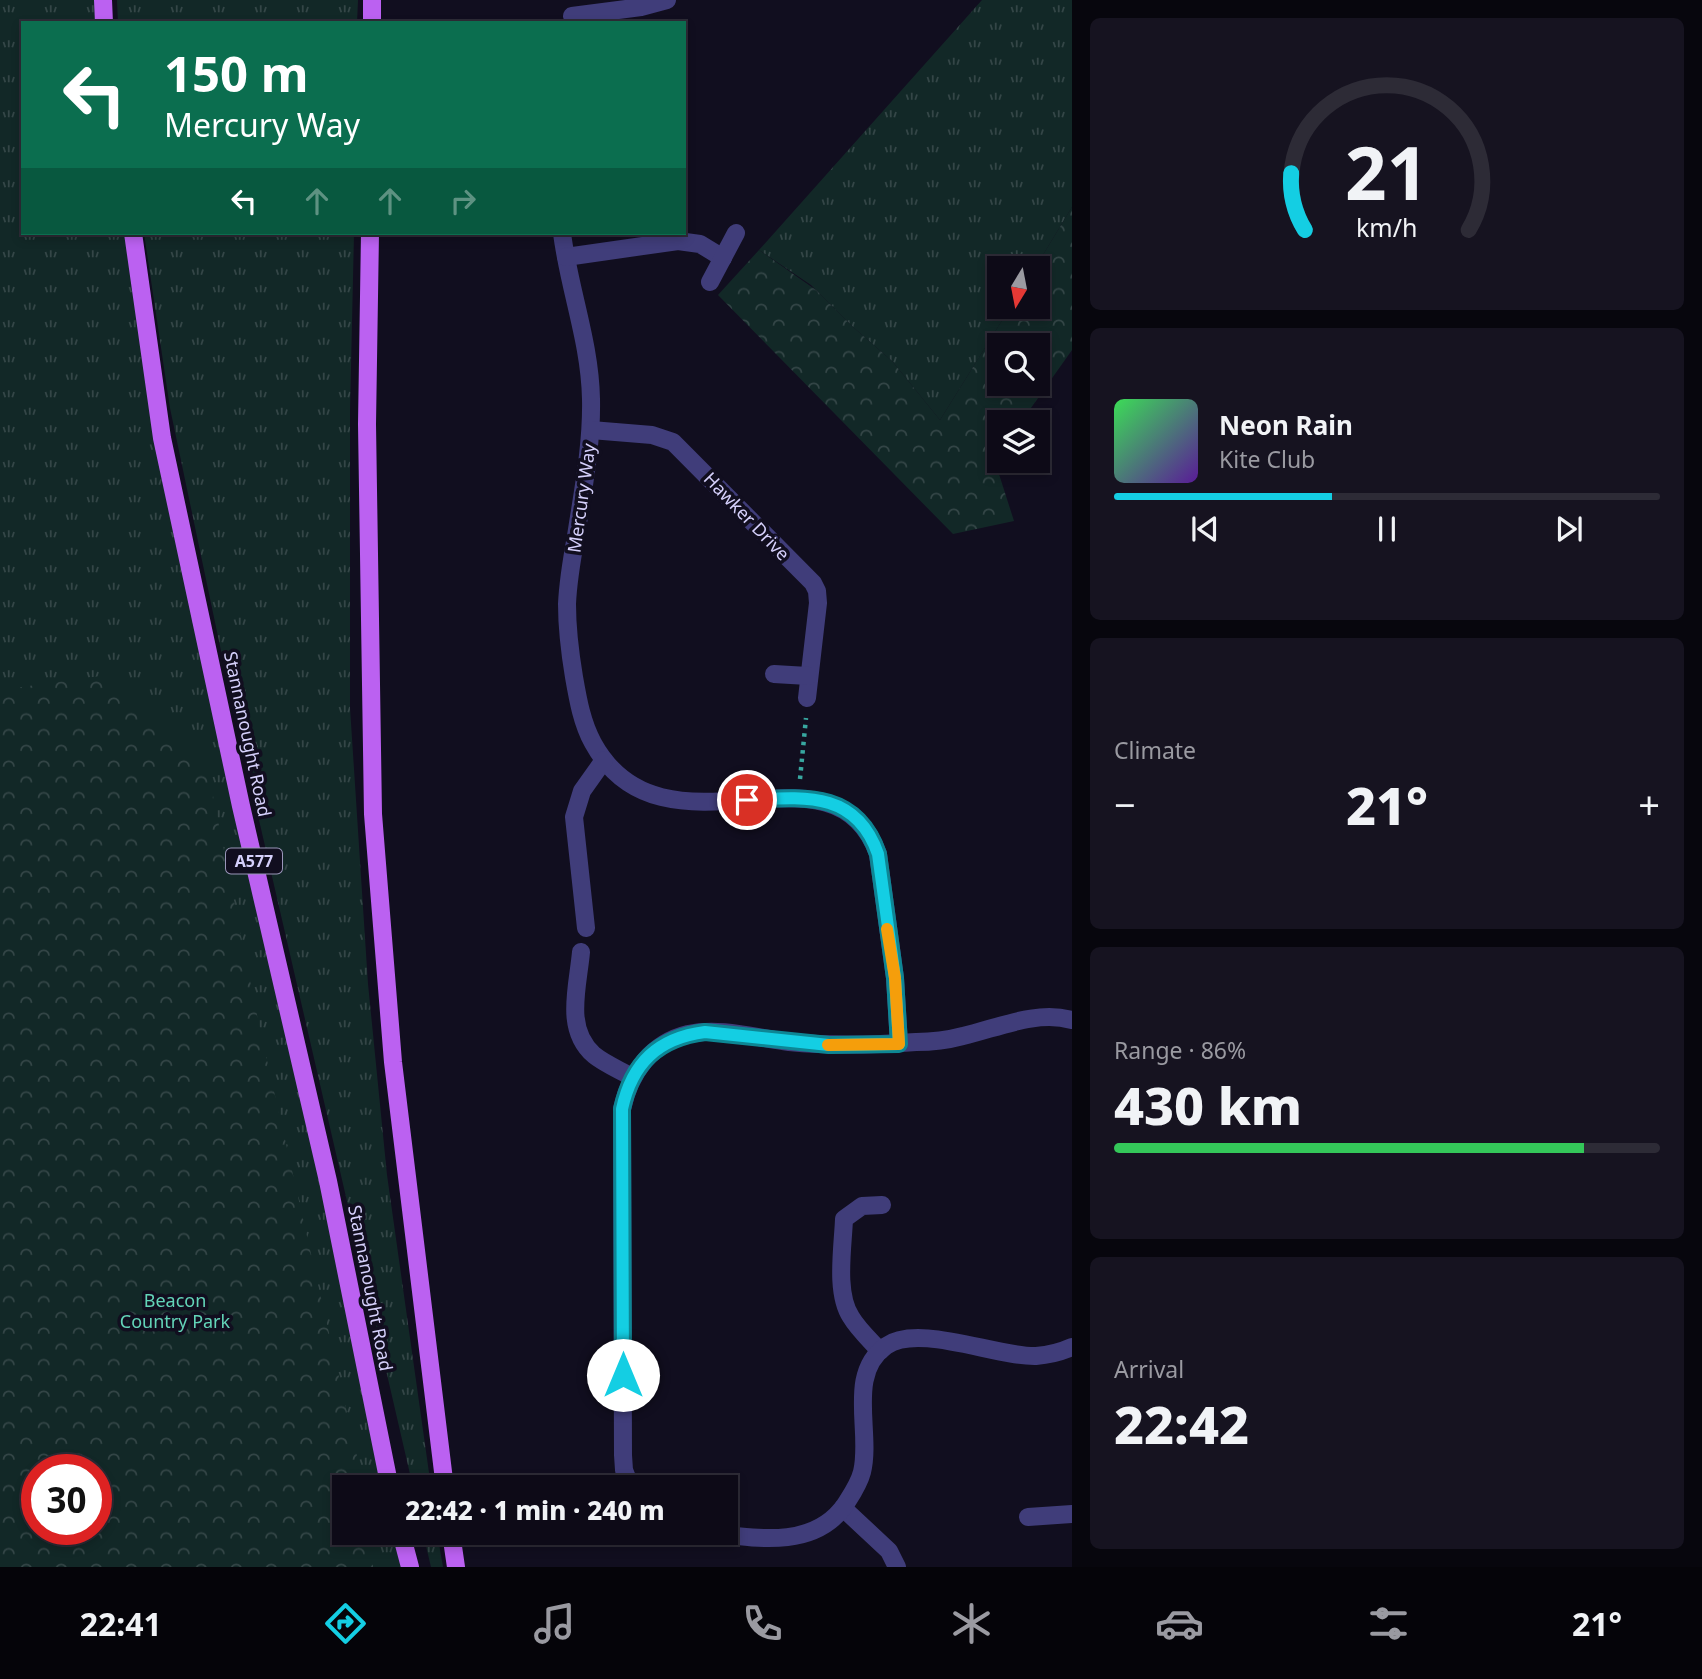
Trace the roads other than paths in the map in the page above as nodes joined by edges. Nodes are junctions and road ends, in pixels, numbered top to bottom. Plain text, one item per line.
1 (103, 0) edge
2 (372, 0) edge
3 (667, 0) edge
4 (572, 13) edge
5 (104, 21) edge
6 (372, 21) edge
7 (736, 233) dead end
8 (133, 235) edge
9 (370, 235) edge
10 (562, 235) edge
11 (566, 257) junction
12 (723, 258) junction
13 (710, 282) dead end
14 (591, 430) junction
15 (774, 674) dead end
16 (808, 676) junction
17 (807, 698) road end
18 (604, 760) junction
19 (586, 928) dead end
20 (581, 953) dead end
21 (1072, 1020) edge
22 (899, 1044) junction
23 (632, 1077) junction
24 (882, 1205) dead end
25 (1072, 1349) edge
26 (880, 1351) junction
27 (387, 1475) edge
28 (443, 1475) edge
29 (626, 1475) edge
30 (843, 1508) junction
31 (1072, 1514) edge
32 (1028, 1517) dead end
33 (738, 1536) edge
34 (404, 1545) edge
35 (453, 1545) edge
36 (410, 1567) edge
37 (456, 1567) edge
38 (897, 1567) edge

1 - 5 main road
2 - 6 main road
3 - 4 street
7 - 12 street
8 - 27 main road, Stannanought Road / A577
9 - 28 main road
10 - 11 street, Mercury Way
11 - 12 street
11 - 14 street, Mercury Way
12 - 13 street
14 - 16 street, Hawker Drive
14 - 18 street, Mercury Way
15 - 16 street
16 - 17 street, Hawker Drive
18 - 19 street
18 - 22 street, Mercury Way
20 - 23 street
21 - 22 street
22 - 23 street
23 - 29 street
24 - 26 street
25 - 26 street
26 - 30 street
30 - 33 street
30 - 38 street
31 - 32 street
34 - 36 main road
35 - 37 main road

